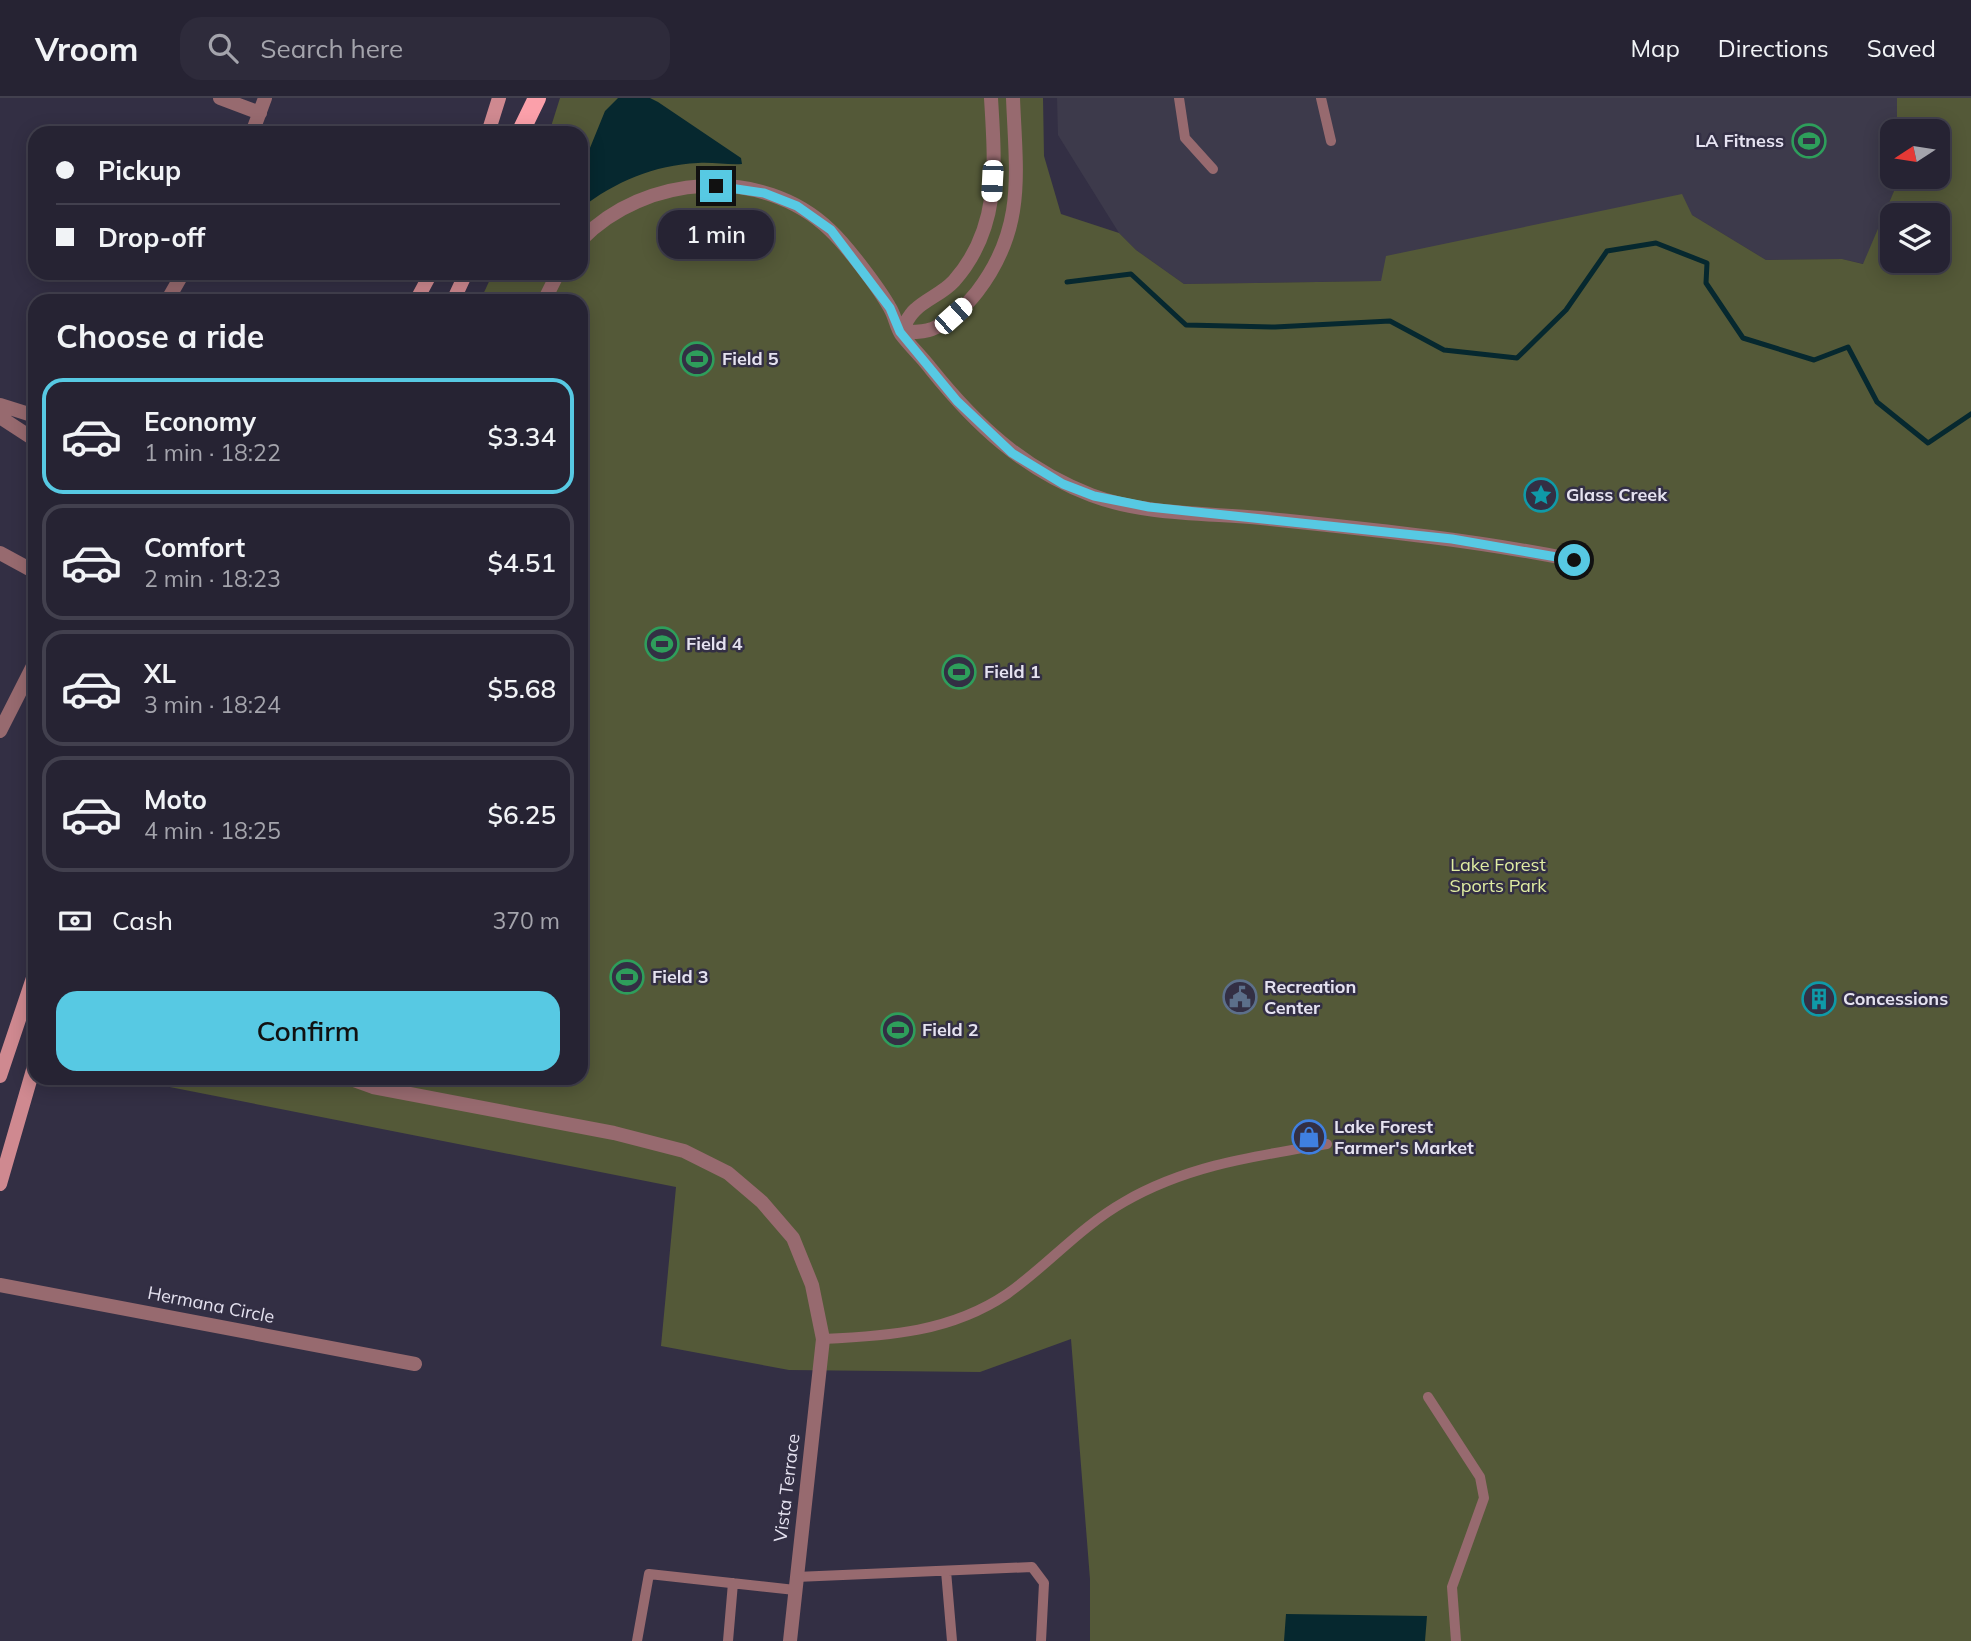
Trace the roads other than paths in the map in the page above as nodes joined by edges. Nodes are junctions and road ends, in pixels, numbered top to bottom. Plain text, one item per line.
1 (220, 98) edge
2 (265, 98) edge
3 (499, 98) edge
4 (530, 98) edge
5 (537, 98) edge
6 (991, 98) edge
7 (1013, 98) edge
8 (1179, 98) edge
9 (1321, 98) edge
10 (260, 113) junction
11 (255, 126) edge
12 (490, 126) edge
13 (522, 126) edge
14 (523, 126) edge
15 (1331, 141) dead end
16 (1213, 169) dead end
17 (588, 233) edge
18 (900, 332) junction
19 (0, 405) edge
20 (28, 414) edge
21 (0, 417) edge
22 (28, 435) edge
23 (0, 553) edge
24 (1574, 560) dead end
25 (28, 568) edge
26 (28, 676) edge
27 (0, 731) edge
28 (28, 993) edge
29 (0, 1076) edge
30 (29, 1085) edge
31 (373, 1085) edge
32 (1328, 1144) dead end
33 (0, 1184) edge
34 (0, 1284) edge
35 (823, 1339) junction
36 (415, 1364) dead end
37 (1428, 1397) dead end
38 (946, 1571) junction
39 (733, 1583) junction
40 (795, 1583) junction
41 (637, 1641) edge
42 (728, 1641) edge
43 (790, 1641) edge
44 (952, 1641) edge
45 (1041, 1641) edge
46 (1456, 1641) edge

1 - 10 street
2 - 10 street
3 - 12 main road
4 - 13 main road
5 - 14 main road
6 - 18 street
7 - 18 street
8 - 16 lane
9 - 15 lane
10 - 11 street
17 - 18 street
18 - 24 street
19 - 20 street
21 - 22 street
23 - 25 street
26 - 27 street
28 - 29 main road
30 - 33 main road
31 - 35 street, Vista Terrace
32 - 35 lane
34 - 36 street, Hermana Circle
35 - 40 street, Vista Terrace
37 - 46 lane
38 - 40 lane
38 - 44 lane
38 - 45 lane
39 - 40 lane
39 - 41 lane
39 - 42 lane
40 - 43 street, Vista Terrace

